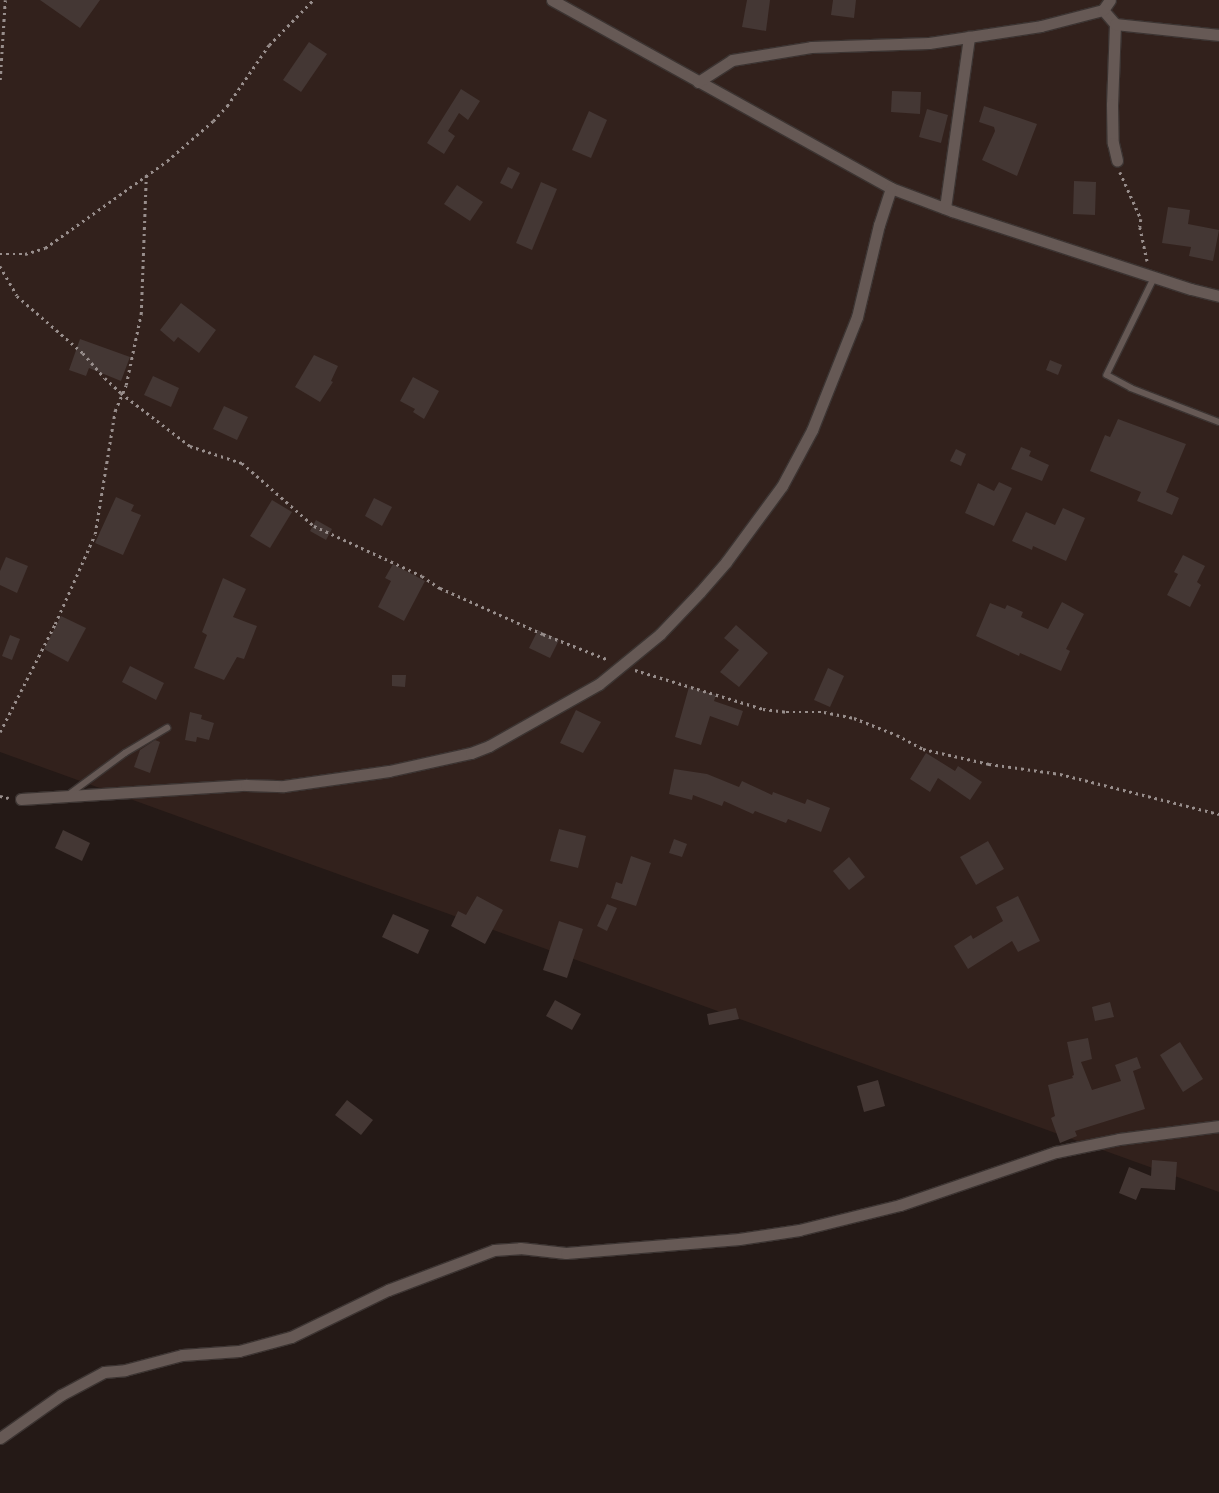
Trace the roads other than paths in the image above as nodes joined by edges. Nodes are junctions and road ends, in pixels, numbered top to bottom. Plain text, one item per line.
1 (552, 0) edge
2 (1110, 0) edge
3 (1103, 10) junction
4 (1115, 24) junction
5 (1219, 35) edge
6 (969, 37) junction
7 (698, 82) junction
8 (1117, 161) road end
9 (891, 188) junction
10 (944, 208) junction
11 (1152, 276) junction
12 (1219, 296) edge
13 (1219, 422) edge
14 (167, 728) dead end
15 (65, 798) junction
16 (21, 799) dead end
17 (1219, 1126) edge
18 (0, 1438) edge

1 - 7 street
2 - 3 street
3 - 4 street
3 - 6 street
4 - 5 street
4 - 8 street
6 - 7 street
6 - 10 street
7 - 9 street
9 - 10 street
9 - 15 street
10 - 11 street
11 - 12 street
11 - 13 lane
14 - 15 lane
15 - 16 street
17 - 18 street

